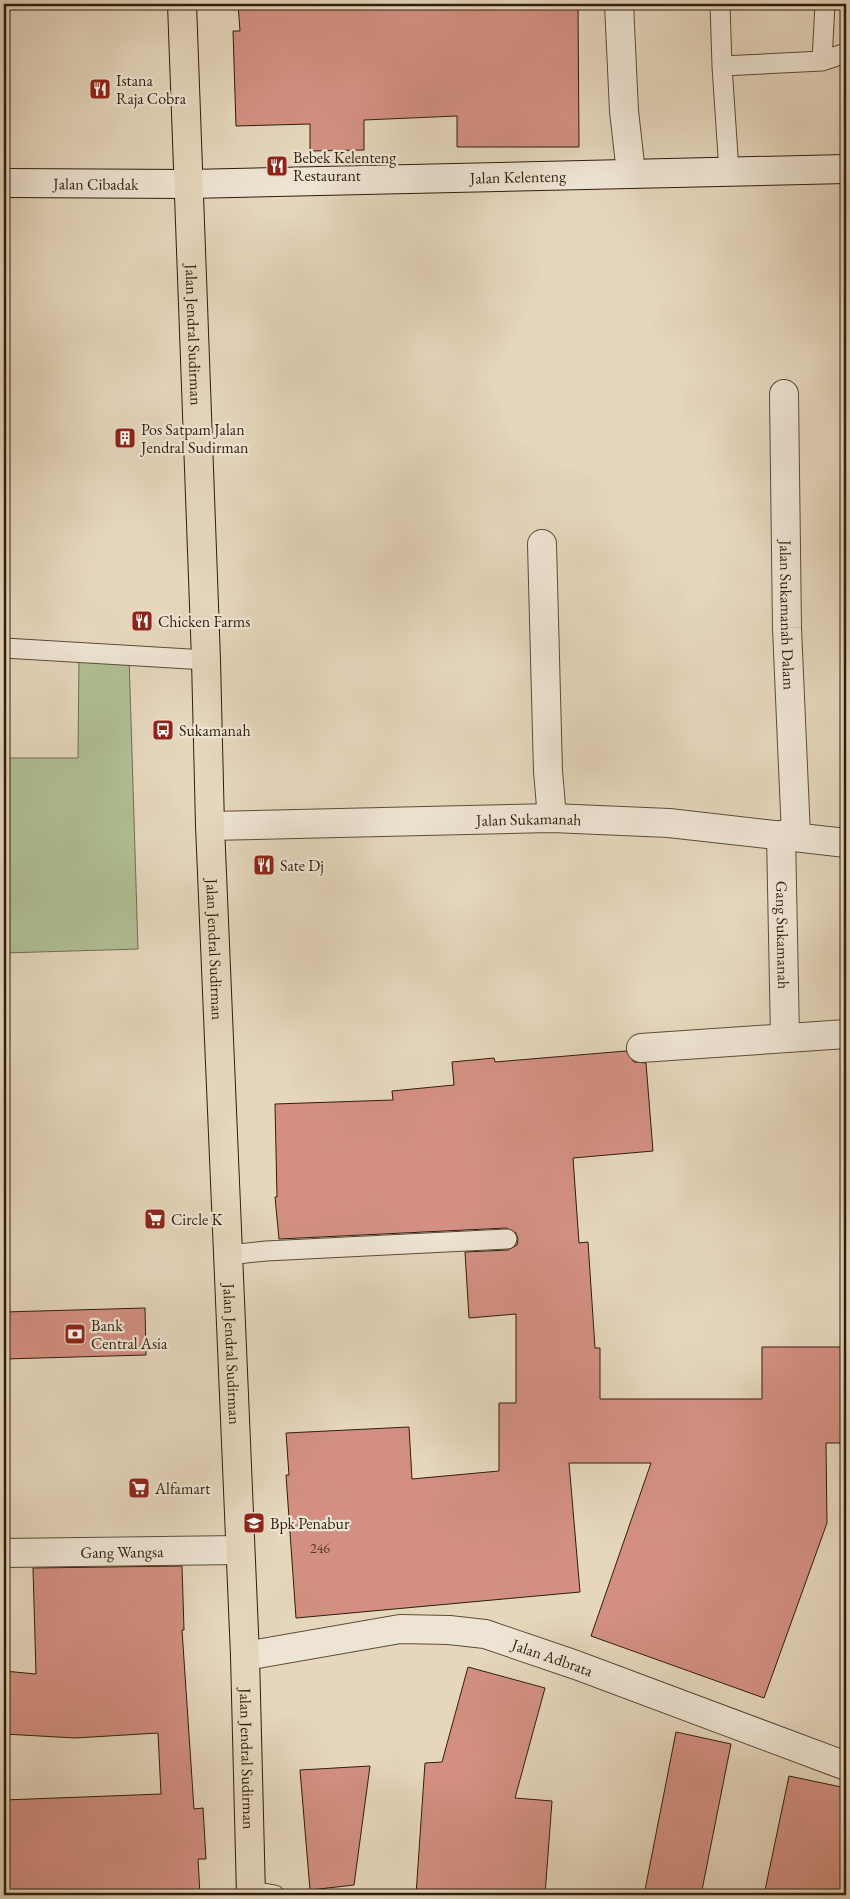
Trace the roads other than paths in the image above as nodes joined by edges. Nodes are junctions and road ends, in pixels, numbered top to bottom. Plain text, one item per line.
1 (182, 4) edge
2 (619, 4) edge
3 (720, 4) edge
4 (825, 4) edge
5 (846, 54) edge
6 (822, 60) junction
7 (722, 66) junction
8 (846, 169) edge
9 (729, 171) junction
10 (631, 174) junction
11 (4, 183) edge
12 (189, 184) junction
13 (784, 394) dead end
14 (542, 544) dead end
15 (4, 648) edge
16 (206, 660) junction
17 (552, 818) junction
18 (210, 826) junction
19 (788, 835) junction
20 (846, 843) edge
21 (846, 1034) edge
22 (785, 1036) junction
23 (642, 1048) dead end
24 (507, 1239) dead end
25 (228, 1255) junction
26 (239, 1550) junction
27 (4, 1553) edge
28 (245, 1656) junction
29 (846, 1766) edge
30 (259, 1894) edge

1 - 12 main road, Jalan Jendral Sudirman
2 - 10 street
3 - 7 lane
4 - 6 lane
5 - 6 lane
6 - 7 lane
7 - 9 lane
8 - 9 street, Jalan Kelenteng
9 - 10 street, Jalan Kelenteng
10 - 12 street, Jalan Kelenteng
11 - 12 street, Jalan Cibadak
12 - 16 main road, Jalan Jendral Sudirman
13 - 19 street, Jalan Sukamanah Dalam
14 - 17 street
15 - 16 lane
16 - 18 main road, Jalan Jendral Sudirman
17 - 18 street, Jalan Sukamanah
17 - 19 street, Jalan Sukamanah
18 - 25 main road, Jalan Jendral Sudirman
19 - 20 street, Jalan Sukamanah
19 - 22 street, Gang Sukamanah
21 - 22 street
22 - 23 street
24 - 25 lane
25 - 26 main road, Jalan Jendral Sudirman
26 - 27 street, Gang Wangsa
26 - 28 main road, Jalan Jendral Sudirman
28 - 29 street, Jalan Adbrata
28 - 30 main road, Jalan Jendral Sudirman

